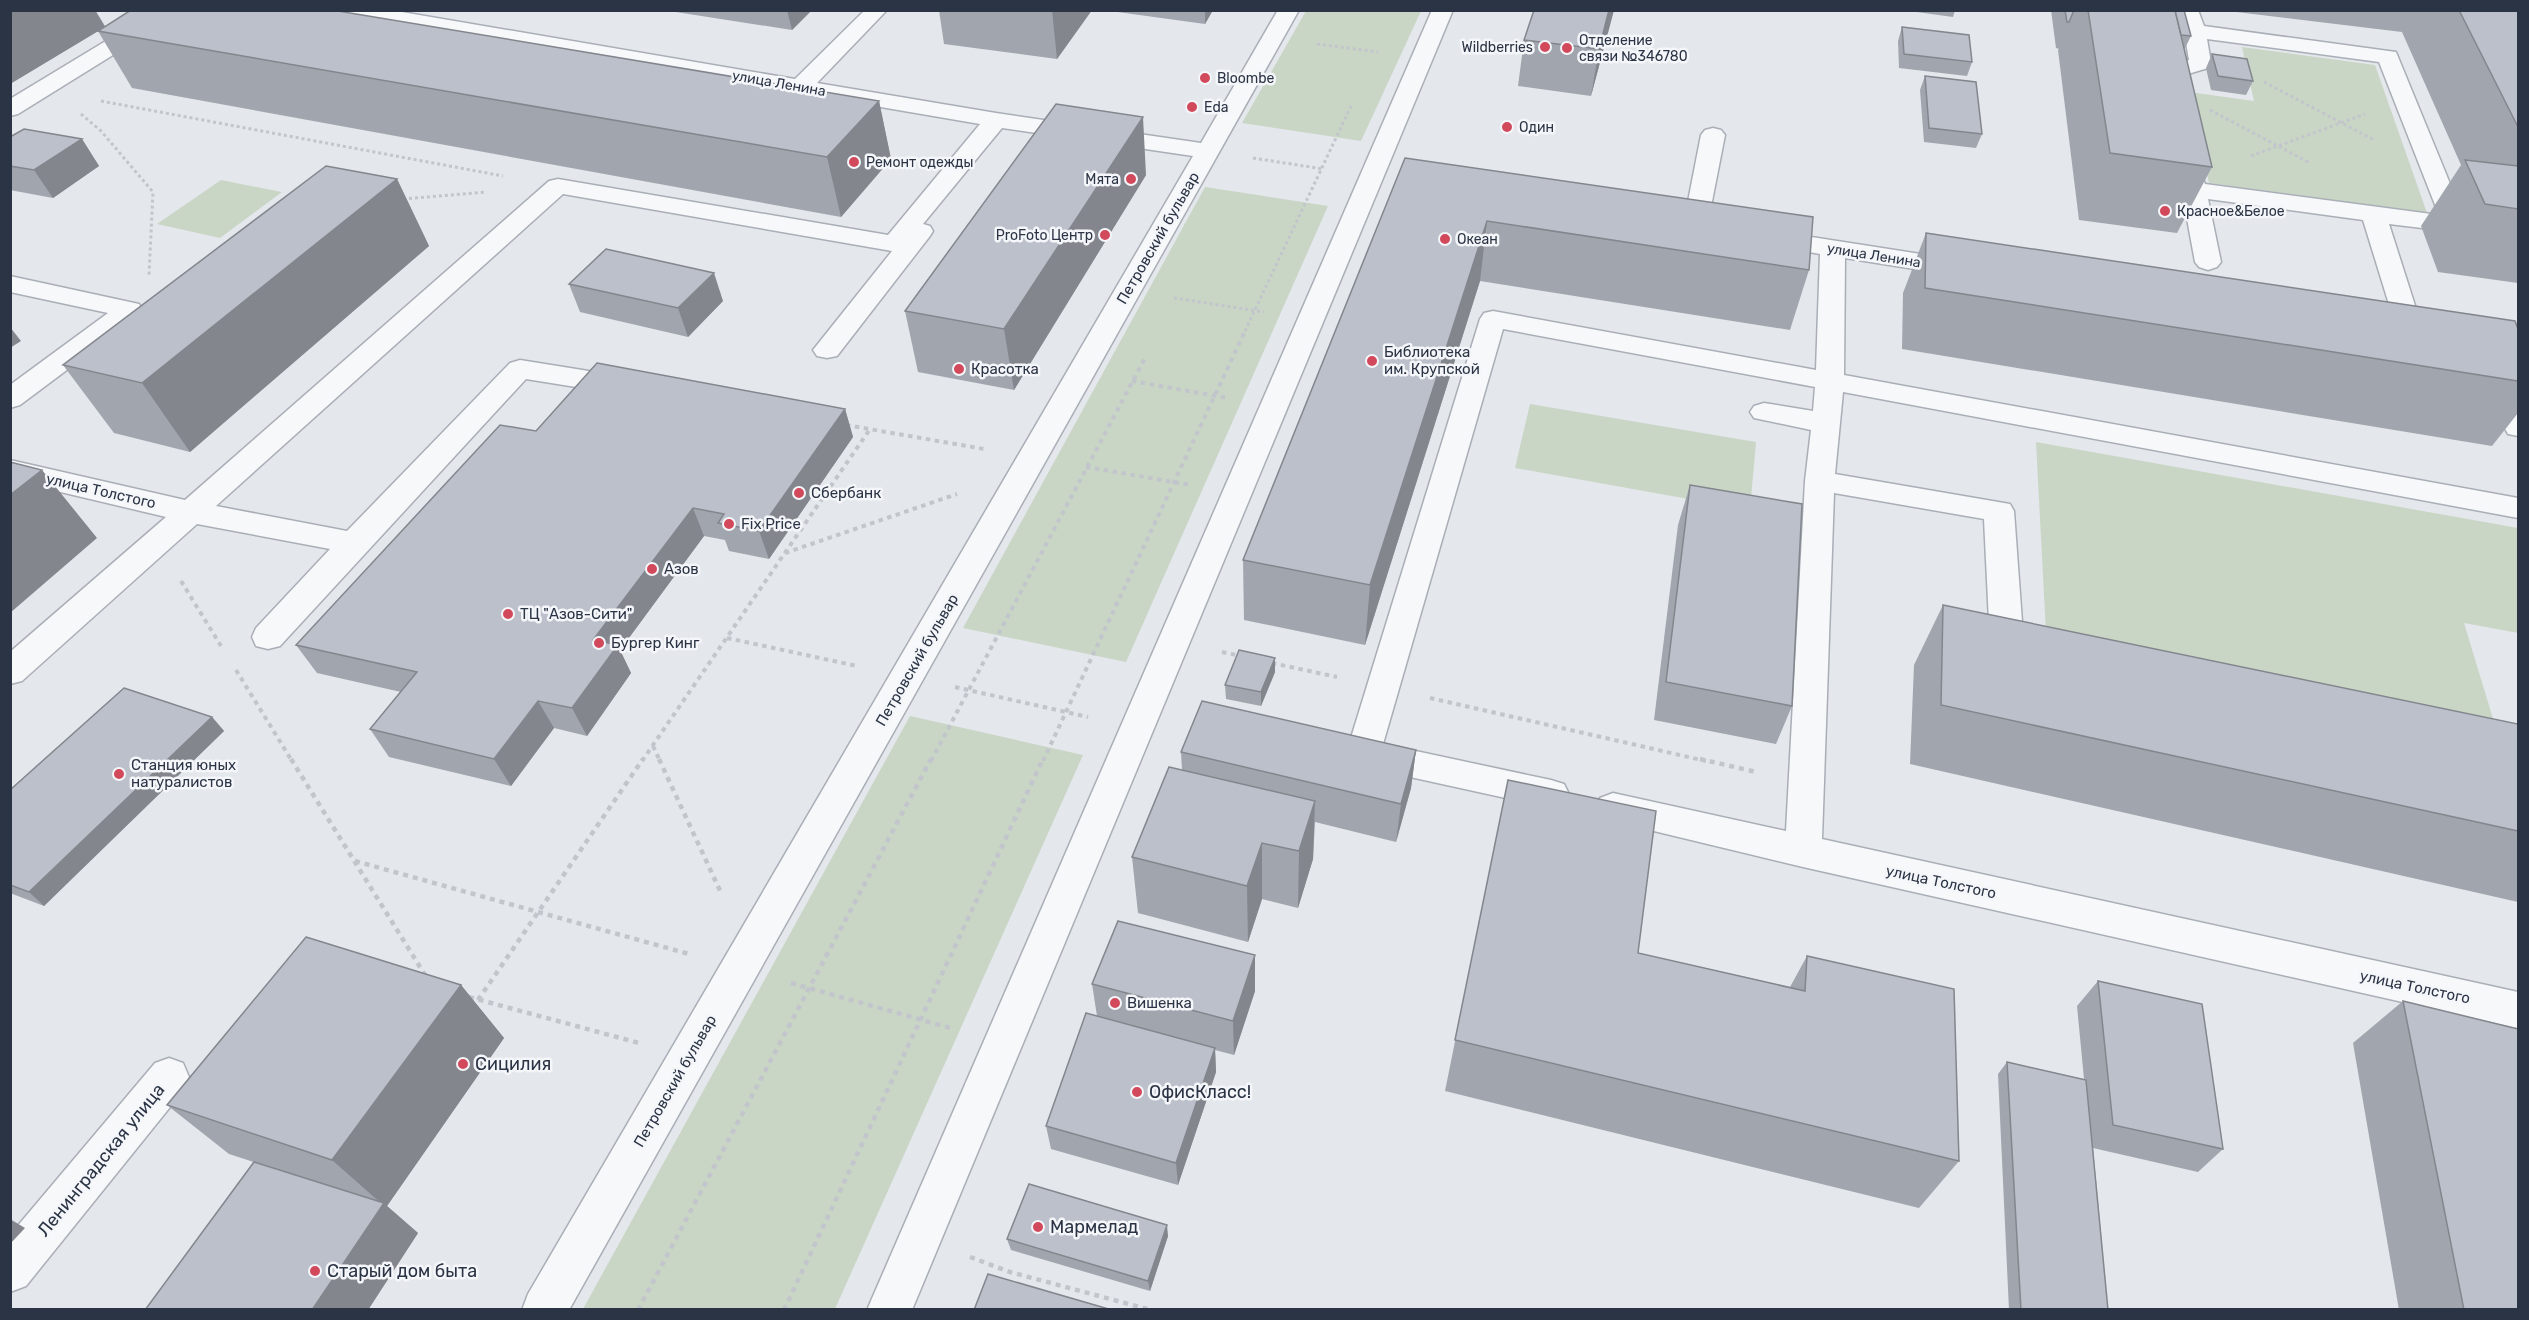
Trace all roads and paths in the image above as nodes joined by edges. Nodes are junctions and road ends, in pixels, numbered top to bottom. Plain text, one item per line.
1 (172, 10) edge
2 (350, 10) edge
3 (877, 10) edge
4 (1289, 10) edge
5 (1443, 10) edge
6 (2193, 29) edge
7 (1316, 35) dead end
8 (1382, 42) dead end
9 (1377, 52) junction
10 (1422, 58) junction
11 (1372, 62) dead end
12 (801, 87) junction
13 (2169, 87) junction
14 (2405, 99) junction
15 (93, 100) dead end
16 (1353, 103) dead end
17 (10, 108) edge
18 (75, 109) dead end
19 (2175, 110) edge
20 (1002, 120) junction
21 (2341, 123) junction
22 (1713, 135) dead end
23 (2183, 144) edge
24 (2278, 146) junction
25 (1256, 149) dead end
26 (1208, 151) junction
27 (1251, 158) junction
28 (2310, 163) dead end
29 (1246, 166) dead end
30 (1322, 168) junction
31 (2433, 171) junction
32 (1382, 177) junction
33 (2193, 184) junction
34 (558, 186) junction
35 (393, 200) dead end
36 (2374, 215) junction
37 (1833, 249) junction
38 (2208, 262) dead end
39 (1987, 273) edge
40 (10, 284) edge
41 (149, 285) dead end
42 (1182, 288) dead end
43 (1129, 290) junction
44 (1177, 298) junction
45 (1171, 308) dead end
46 (1254, 311) junction
47 (1310, 320) junction
48 (2412, 340) edge
49 (827, 350) dead end
50 (1149, 350) dead end
51 (2518, 357) edge
52 (1082, 372) junction
53 (1132, 381) junction
54 (1830, 381) junction
55 (649, 390) edge
56 (1215, 396) junction
57 (10, 399) edge
58 (1273, 406) junction
59 (1764, 412) dead end
60 (835, 423) edge
61 (1826, 423) junction
62 (2518, 426) edge
63 (870, 429) junction
64 (1033, 458) junction
65 (1087, 467) junction
66 (10, 470) edge
67 (1820, 481) junction
68 (1174, 482) junction
69 (962, 492) dead end
70 (1236, 493) junction
71 (2518, 508) edge
72 (191, 512) junction
73 (157, 542) junction
74 (354, 543) junction
75 (785, 554) junction
76 (268, 638) dead end
77 (225, 651) dead end
78 (1218, 651) dead end
79 (1251, 658) edge
80 (231, 661) dead end
81 (1262, 661) edge
82 (2031, 669) edge
83 (10, 672) edge
84 (1383, 688) junction
85 (653, 746) junction
86 (1807, 783) junction
87 (1803, 852) junction
88 (354, 861) junction
89 (723, 897) dead end
90 (539, 912) junction
91 (740, 968) junction
92 (426, 978) edge
93 (810, 988) junction
94 (466, 997) dead end
95 (477, 1000) junction
96 (2518, 1010) edge
97 (921, 1019) junction
98 (1001, 1042) junction
99 (648, 1045) dead end
100 (169, 1077) dead end
101 (917, 1243) junction
102 (10, 1270) edge
103 (544, 1310) edge
104 (638, 1310) edge
105 (784, 1310) edge
106 (889, 1310) edge
107 (1151, 1310) edge

1 - 17 street
2 - 12 street, улица Ленина
3 - 12 street
4 - 26 street, Петровский бульвар
5 - 10 street
6 - 13 street
6 - 14 street
6 - 21 path
7 - 9 path
8 - 9 path
9 - 10 path
9 - 11 path
10 - 32 street
12 - 20 street, улица Ленина
13 - 19 street
13 - 24 path
14 - 21 path
14 - 31 street
15 - 34 path
16 - 30 path
18 - 41 path
20 - 26 street, улица Ленина
20 - 34 street
20 - 49 street
21 - 24 path
21 - 31 path
22 - 37 street, улица Ленина
23 - 33 street
24 - 28 path
24 - 33 path
25 - 27 path
26 - 43 street, Петровский бульвар
27 - 29 path
27 - 30 path
30 - 32 path
30 - 46 path
31 - 36 street
32 - 47 street
33 - 36 street
33 - 38 street
34 - 35 path
34 - 72 street
36 - 48 street
37 - 39 street, улица Ленина
37 - 54 street
40 - 57 street
42 - 44 path
43 - 44 path
43 - 52 street, Петровский бульвар
44 - 45 path
44 - 46 path
46 - 47 path
46 - 56 path
47 - 58 street
50 - 53 path
51 - 62 street
52 - 53 path
52 - 64 street, Петровский бульвар
53 - 56 path
53 - 65 path
54 - 61 street
54 - 71 street
54 - 84 street
55 - 74 street
56 - 58 path
56 - 68 path
58 - 70 street
59 - 61 street
60 - 63 path
61 - 67 street
63 - 64 path
63 - 75 path
64 - 65 path
64 - 91 street, Петровский бульвар
65 - 68 path
65 - 93 path
66 - 72 street, улица Толстого
67 - 82 street
67 - 86 street
68 - 70 path
68 - 97 path
69 - 75 path
70 - 98 street
72 - 73 street
72 - 74 street, улица Толстого
73 - 77 path
73 - 83 street
74 - 76 street
75 - 85 path
78 - 79 path
80 - 88 path
81 - 84 path
84 - 86 path
84 - 87 street, улица Толстого
85 - 89 path
85 - 90 path
86 - 87 street
87 - 96 street, улица Толстого
88 - 90 path
88 - 92 path
90 - 91 path
90 - 95 path
91 - 93 path
91 - 103 street, Петровский бульвар
93 - 97 path
93 - 104 path
94 - 95 path
95 - 99 path
97 - 98 path
97 - 105 path
98 - 101 street
100 - 102 street, Ленинградская улица
101 - 106 street
101 - 107 path

